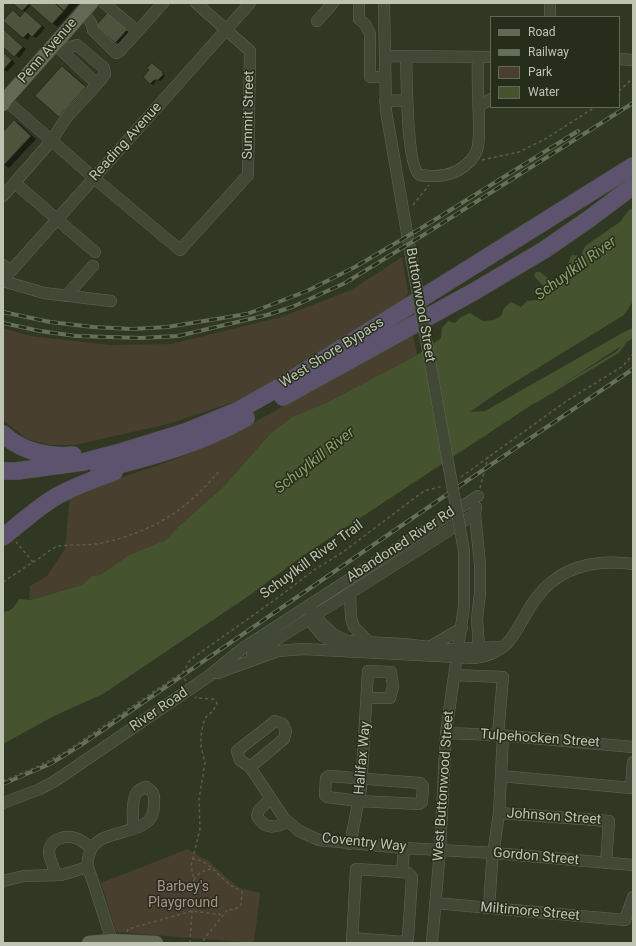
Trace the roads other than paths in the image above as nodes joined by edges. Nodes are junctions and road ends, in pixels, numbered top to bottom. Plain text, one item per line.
1 (104, 3) edge
2 (163, 3) edge
3 (196, 3) edge
4 (250, 3) edge
5 (333, 3) edge
6 (359, 3) edge
7 (384, 3) edge
8 (550, 3) edge
9 (86, 8) edge
10 (550, 16) edge
11 (317, 21) dead end
12 (226, 29) junction
13 (137, 31) junction
14 (55, 43) junction
15 (65, 54) junction
16 (385, 56) junction
17 (406, 56) junction
18 (478, 57) junction
19 (490, 58) edge
20 (620, 59) edge
21 (633, 60) edge
22 (385, 77) junction
23 (97, 84) junction
24 (407, 100) junction
25 (490, 100) edge
26 (4, 101) edge
27 (385, 101) junction
28 (479, 106) junction
29 (52, 140) junction
30 (412, 155) junction
31 (394, 158) junction
32 (633, 166) edge
33 (94, 178) junction
34 (15, 183) junction
35 (633, 186) edge
36 (3, 196) edge
37 (56, 220) junction
38 (95, 252) dead end
39 (92, 266) dead end
40 (7, 268) edge
41 (3, 281) edge
42 (66, 296) junction
43 (111, 301) dead end
44 (3, 434) edge
45 (117, 453) junction
46 (155, 455) junction
47 (3, 471) edge
48 (3, 482) edge
49 (475, 514) junction
50 (5, 535) edge
51 (633, 564) edge
52 (350, 594) junction
53 (464, 606) joint
54 (305, 607) junction
55 (312, 618) junction
56 (462, 628) junction
57 (369, 642) junction
58 (503, 647) junction
59 (479, 648) junction
60 (348, 651) junction
61 (432, 651) junction
62 (458, 653) junction
63 (456, 674) junction
64 (209, 676) junction
65 (367, 698) junction
66 (446, 733) junction
67 (501, 736) junction
68 (633, 747) edge
69 (633, 762) edge
70 (250, 767) junction
71 (501, 776) junction
72 (362, 778) junction
73 (270, 799) junction
74 (359, 801) junction
75 (3, 803) edge
76 (499, 813) junction
77 (288, 822) junction
78 (134, 828) dead end
79 (350, 844) junction
80 (91, 848) junction
81 (404, 848) junction
82 (440, 850) junction
83 (494, 853) junction
84 (606, 863) junction
85 (633, 865) edge
86 (88, 867) junction
87 (402, 872) junction
88 (56, 875) junction
89 (3, 881) edge
90 (633, 897) edge
91 (435, 903) junction
92 (489, 908) junction
93 (352, 941) edge
94 (117, 942) edge
95 (89, 943) edge
96 (152, 943) edge
97 (156, 943) edge
98 (432, 943) edge

1 - 13 street
2 - 13 street
3 - 12 street
4 - 12 street, Reading Avenue
5 - 11 street
6 - 22 street
7 - 16 street, Buttonwood Street
8 - 10 street
9 - 13 street
9 - 14 main road, Penn Avenue
12 - 33 street, Reading Avenue
12 - 33 street, Summit Street
14 - 15 street
14 - 26 main road, Penn Avenue
15 - 23 street
15 - 23 street
16 - 17 street
16 - 22 street, Buttonwood Street
17 - 18 street
17 - 24 street
18 - 19 street
18 - 28 street
20 - 21 street
22 - 27 street, Buttonwood Street
23 - 29 street
24 - 27 street
24 - 30 street
25 - 28 street
26 - 29 street
27 - 31 street, Buttonwood Street
28 - 30 street
29 - 33 street
29 - 34 street
30 - 31 street
31 - 53 street, Buttonwood Street, bridge
32 - 45 highway, West Shore Bypass
33 - 37 street, Reading Avenue
34 - 36 street
34 - 37 street
35 - 46 highway, West Shore Bypass
37 - 38 street
37 - 40 street, Reading Avenue
39 - 42 street
40 - 41 street, Reading Avenue
41 - 42 street
42 - 43 street
44 - 45 highway
45 - 47 highway, West Shore Bypass
46 - 48 highway, West Shore Bypass
46 - 50 highway
49 - 52 street, Abandoned River Rd
49 - 54 street, Abandoned River Rd
49 - 59 street, Abandoned River Rd
51 - 58 street
52 - 55 street, Abandoned River Rd
52 - 57 street, Abandoned River Rd
53 - 56 street, West Buttonwood Street
54 - 55 street
54 - 64 street, River Road
55 - 57 street
55 - 60 street
55 - 64 street, Abandoned River Rd
56 - 61 street
56 - 62 street, West Buttonwood Street
57 - 61 street
58 - 59 street
58 - 62 street
59 - 62 street
60 - 61 street
60 - 64 street
61 - 62 street
61 - 63 street
62 - 63 street, West Buttonwood Street
63 - 66 street, West Buttonwood Street
63 - 67 street
64 - 75 street, River Road
65 - 65 street, Halifax Way
65 - 72 street, Halifax Way
66 - 67 street, Tulpehocken Street
66 - 82 street, West Buttonwood Street
67 - 68 street, Tulpehocken Street
67 - 71 street
69 - 71 street
70 - 70 street, Coventry Way
70 - 73 street, Coventry Way
71 - 76 street
72 - 74 street, Halifax Way
72 - 74 street
72 - 74 street
73 - 77 street, Coventry Way
73 - 77 street
74 - 79 street, Halifax Way
76 - 83 street
76 - 84 street, Johnson Street
77 - 79 street, Coventry Way
78 - 80 street
79 - 81 street, Coventry Way
80 - 86 street
80 - 88 street
81 - 82 street, Coventry Way
81 - 87 street
82 - 83 street, Gordon Street
82 - 91 street, West Buttonwood Street
83 - 84 street, Gordon Street
83 - 92 street
84 - 85 street, Gordon Street
86 - 88 street
86 - 94 street
87 - 93 street
87 - 93 street
88 - 89 street
90 - 92 street, Miltimore Street
91 - 92 street, Miltimore Street
91 - 98 street, West Buttonwood Street
94 - 95 main road
94 - 96 main road
96 - 97 main road

